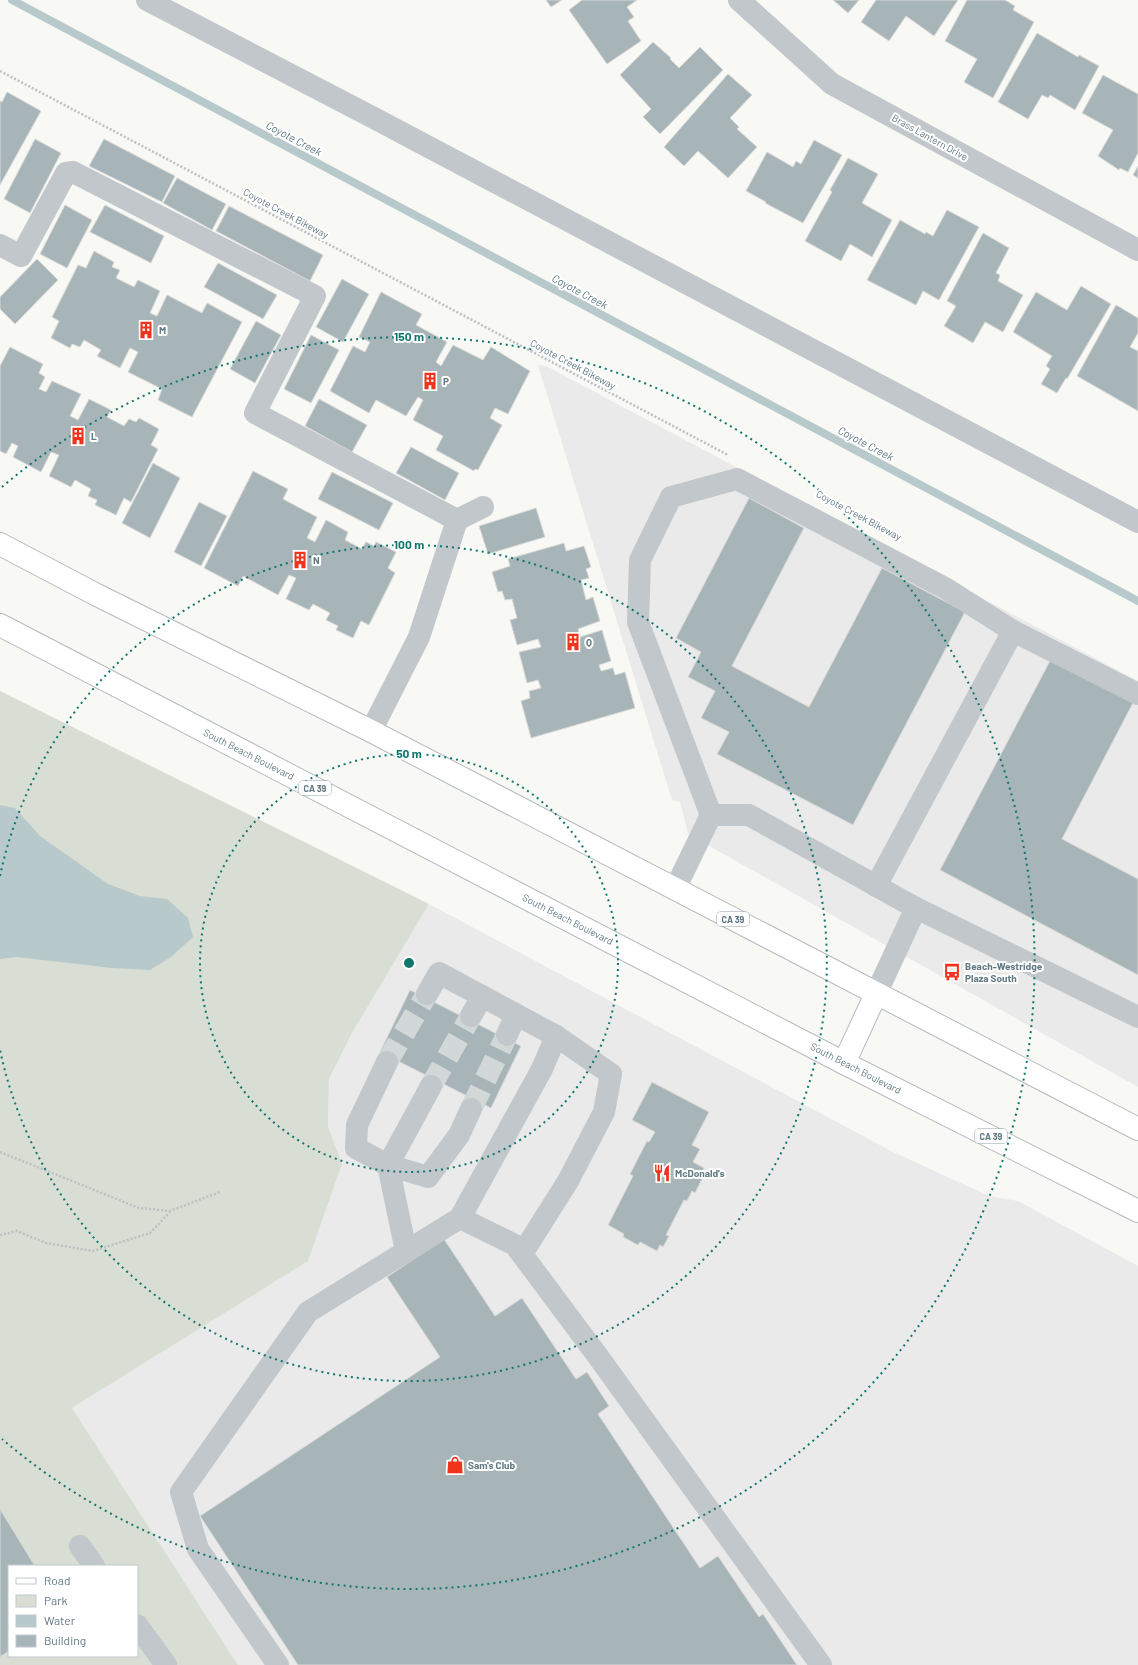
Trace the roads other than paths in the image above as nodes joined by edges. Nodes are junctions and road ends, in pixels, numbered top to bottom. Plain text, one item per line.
1 (147, 0) edge
2 (740, 0) edge
3 (0, 245) edge
4 (1138, 250) edge
5 (483, 507) dead end
6 (456, 520) junction
7 (1138, 522) edge
8 (0, 544) edge
9 (0, 625) edge
10 (1013, 631) junction
11 (1138, 694) edge
12 (371, 731) junction
13 (711, 815) junction
14 (876, 886) junction
15 (676, 889) junction
16 (916, 908) junction
17 (427, 994) tunnel mouth
18 (876, 994) junction
19 (482, 996) junction
20 (516, 1014) junction
21 (471, 1016) tunnel mouth
22 (1138, 1017) edge
23 (506, 1036) tunnel mouth
24 (556, 1036) junction
25 (387, 1062) tunnel mouth
26 (844, 1063) junction
27 (431, 1086) tunnel mouth
28 (471, 1109) tunnel mouth
29 (1138, 1129) edge
30 (388, 1165) junction
31 (1138, 1211) edge
32 (460, 1218) junction
33 (406, 1251) junction
34 (522, 1254) junction
35 (80, 1546) dead end
36 (93, 1565) edge
37 (138, 1626) edge
38 (166, 1665) edge
39 (278, 1665) edge
40 (821, 1665) edge

1 - 7 street
2 - 4 street, Brass Lantern Drive
3 - 6 street
5 - 6 street
6 - 12 street
8 - 12 main road, CA 39
9 - 26 main road, South Beach Boulevard / CA 39
10 - 11 street
10 - 13 street
10 - 14 street
12 - 15 main road, CA 39
13 - 14 street
13 - 15 street
14 - 16 street
15 - 18 main road, CA 39
16 - 18 street
16 - 22 street
17 - 19 street
18 - 26 main road
18 - 29 main road, CA 39
19 - 20 street
19 - 21 street
20 - 23 street
20 - 24 street
24 - 32 street
24 - 34 street
25 - 30 street
26 - 31 main road, South Beach Boulevard / CA 39
27 - 30 street
28 - 30 street
30 - 33 street
32 - 33 street
32 - 34 street
33 - 39 street
34 - 40 street
35 - 36 street
37 - 38 street

